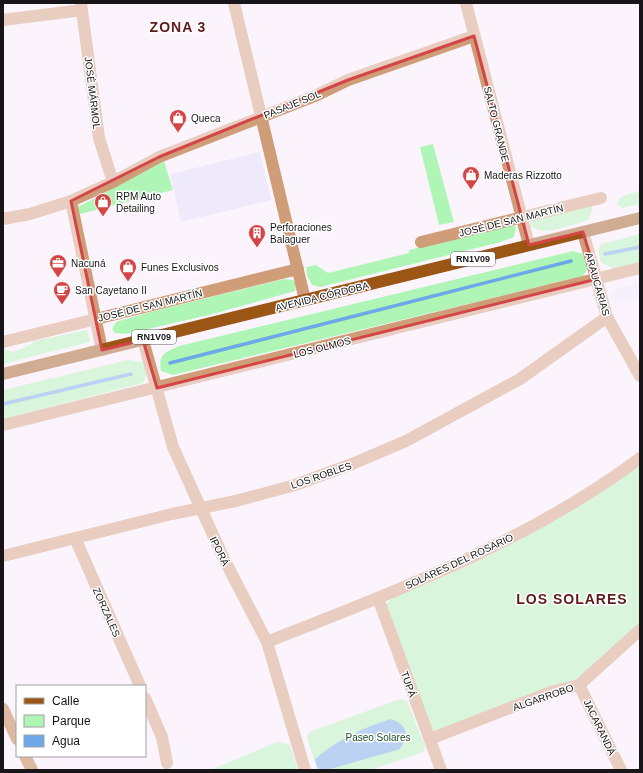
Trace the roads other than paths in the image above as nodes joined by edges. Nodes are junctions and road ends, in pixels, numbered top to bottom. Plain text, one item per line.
1 (234, 3) edge
2 (466, 3) edge
3 (82, 7) edge
4 (3, 20) edge
5 (474, 36) junction
6 (262, 117) junction
7 (113, 182) junction
8 (601, 198) dead end
9 (71, 201) junction
10 (521, 217) junction
11 (640, 218) edge
12 (3, 219) edge
13 (583, 232) junction
14 (421, 242) dead end
15 (529, 245) junction
16 (640, 268) edge
17 (298, 269) junction
18 (597, 279) junction
19 (305, 300) junction
20 (607, 318) junction
21 (95, 319) junction
22 (143, 340) junction
23 (3, 342) edge
24 (102, 350) junction
25 (3, 374) edge
26 (640, 376) edge
27 (157, 388) junction
28 (3, 426) edge
29 (640, 458) edge
30 (200, 508) junction
31 (75, 538) junction
32 (3, 556) edge
33 (378, 598) junction
34 (640, 630) edge
35 (267, 642) junction
36 (140, 685) edge
37 (579, 685) junction
38 (146, 700) edge
39 (3, 709) edge
40 (16, 737) edge
41 (430, 739) junction
42 (26, 757) edge
43 (167, 763) dead end
44 (304, 764) edge
45 (32, 770) edge
46 (441, 770) edge
47 (621, 770) edge

1 - 6 street
2 - 5 street, SALTO GRANDE
3 - 4 street
3 - 7 street, JOSÉ MÁRMOL
5 - 6 street, PASAJE SOL
5 - 10 street, SALTO GRANDE
6 - 7 street, PASAJE SOL
6 - 17 street
7 - 9 street, PASAJE SOL
8 - 10 street, JOSÉ DE SAN MARTÍN
9 - 12 street, PASAJE SOL
9 - 21 street
10 - 14 street, JOSÉ DE SAN MARTÍN
10 - 15 street, SALTO GRANDE
11 - 13 main road, AVENIDA CÓRDOBA / RN1V09
13 - 15 main road, AVENIDA CÓRDOBA / RN1V09
13 - 18 street, ARAUCARIAS
15 - 19 main road, AVENIDA CÓRDOBA / RN1V09
16 - 18 street, LOS OLMOS
17 - 19 street
17 - 21 street, JOSÉ DE SAN MARTÍN
18 - 20 street, ARAUCARIAS
18 - 27 street, LOS OLMOS
19 - 22 main road, AVENIDA CÓRDOBA / RN1V09
20 - 26 street, ARAUCARIAS
20 - 30 street, LOS ROBLES
21 - 23 street, JOSÉ DE SAN MARTÍN
21 - 24 street
22 - 24 main road, AVENIDA CÓRDOBA / RN1V09
22 - 27 street, IPORÁ
24 - 25 main road, AVENIDA CÓRDOBA / RN1V09
27 - 28 street, LOS OLMOS
27 - 30 street, IPORÁ
29 - 33 street, SOLARES DEL ROSARIO
30 - 31 street, LOS ROBLES
30 - 35 street, IPORÁ
31 - 32 street, LOS ROBLES
31 - 36 street, ZORZALES
33 - 35 street, SOLARES DEL ROSARIO
33 - 41 street, TUPÁ
34 - 37 street, ALGARROBO
35 - 44 street, IPORÁ
37 - 41 street, ALGARROBO
37 - 47 street, JACARANDÁ
38 - 43 street
39 - 40 street
41 - 46 street, TUPÁ
42 - 45 street

